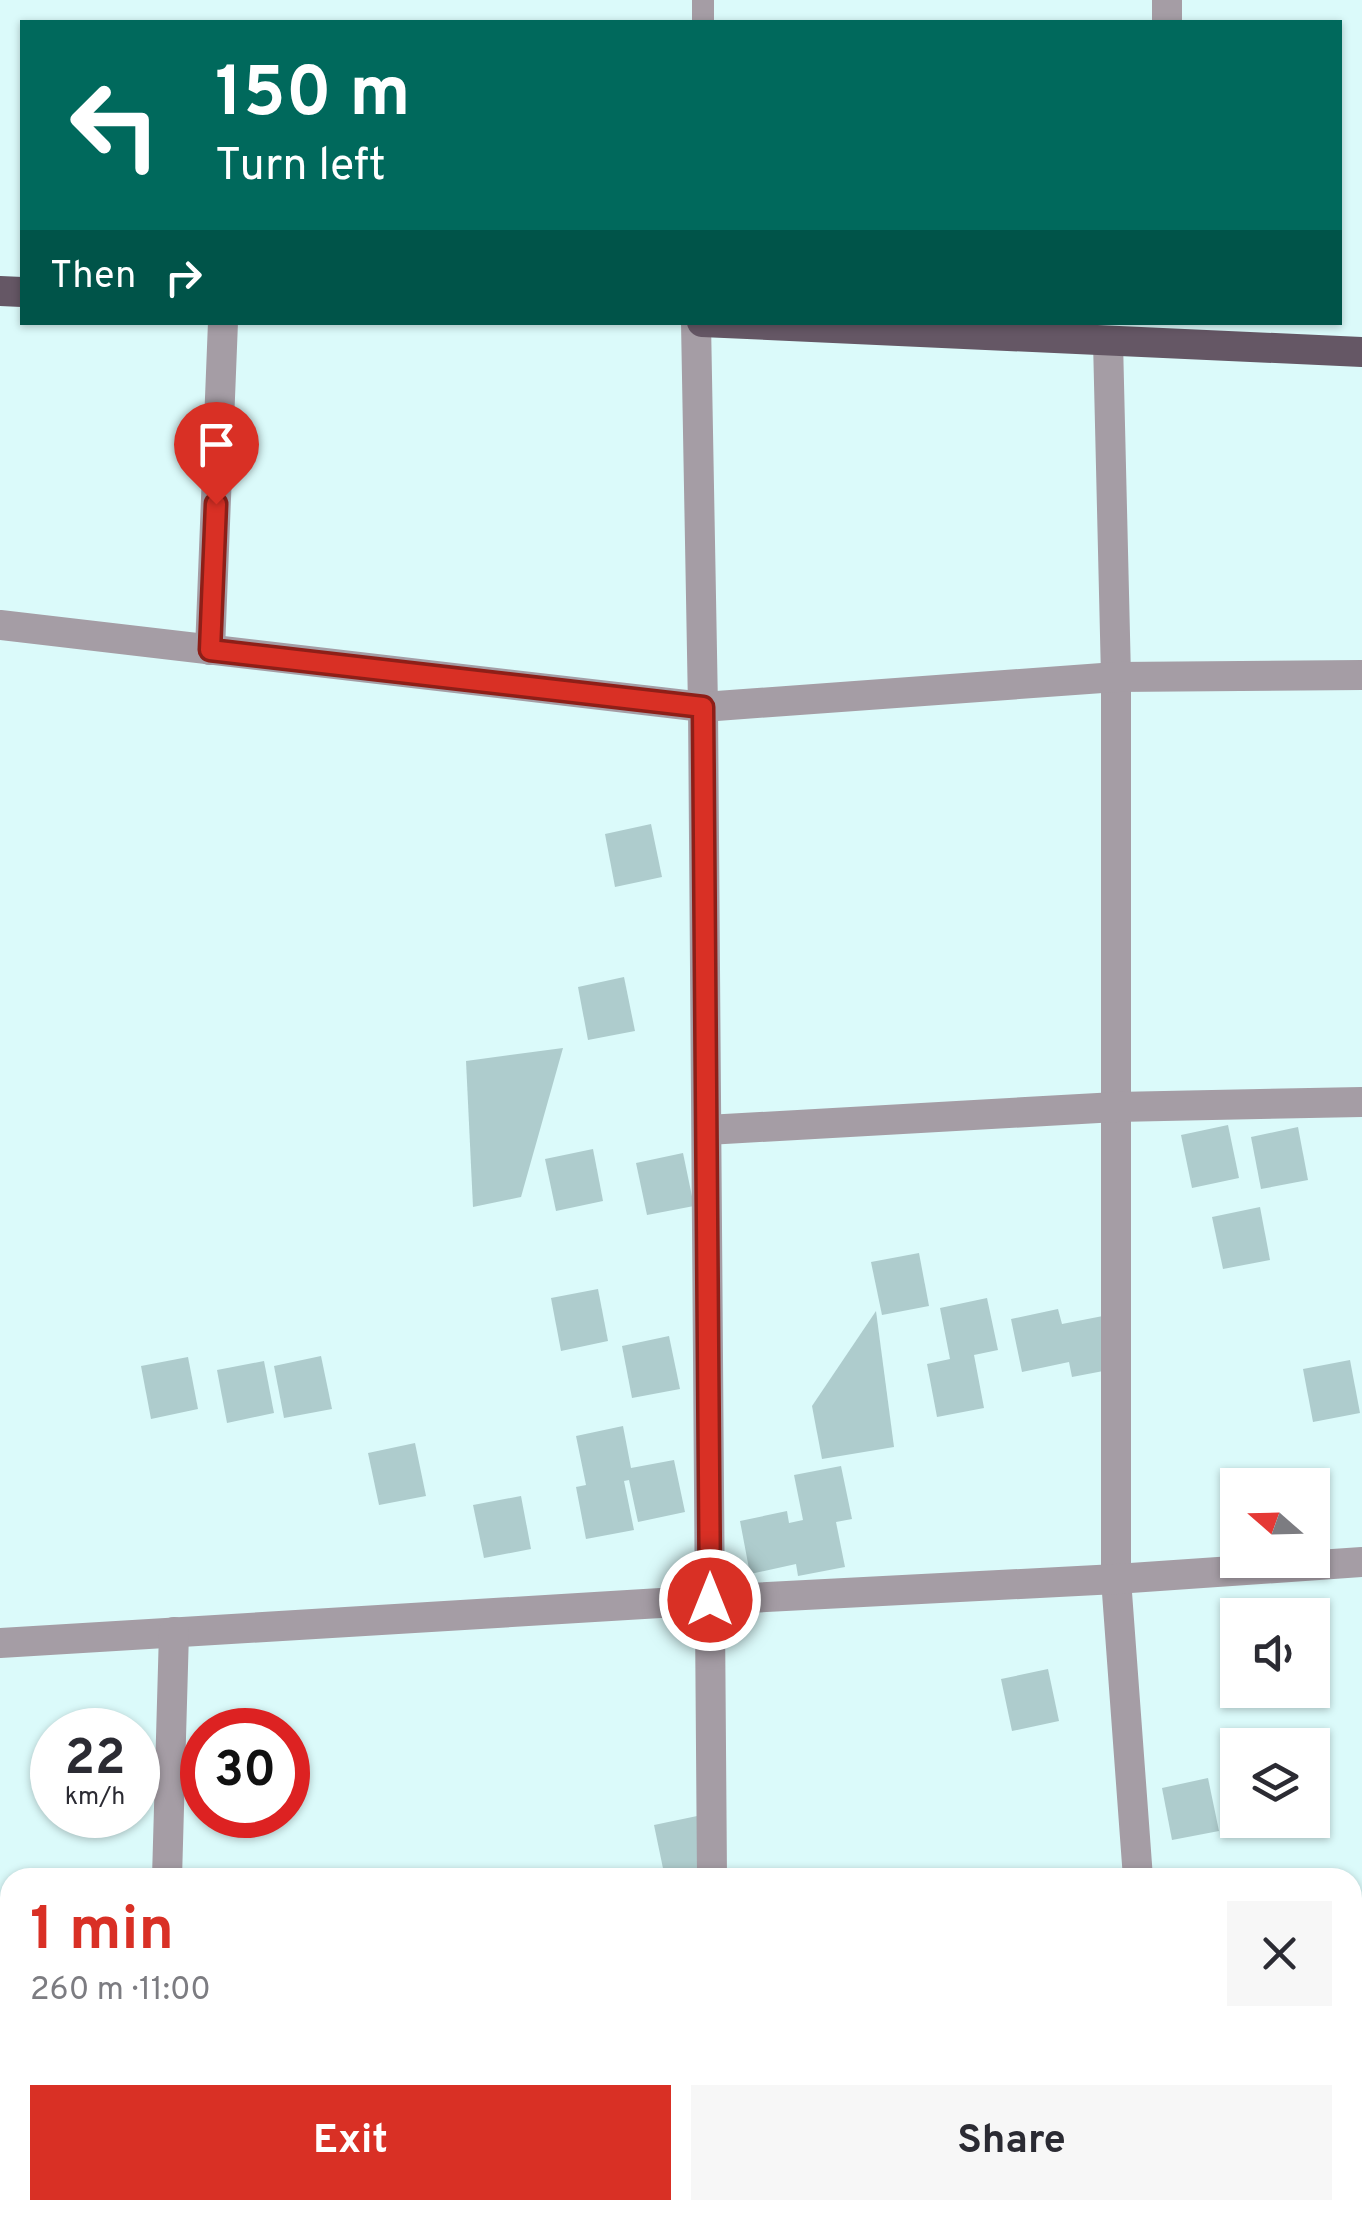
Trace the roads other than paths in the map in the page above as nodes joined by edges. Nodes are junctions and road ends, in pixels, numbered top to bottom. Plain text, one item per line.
1 (223, 325) edge
2 (699, 325) edge
3 (767, 325) edge
4 (1164, 333) edge
5 (1108, 340) junction
6 (1362, 352) edge
7 (0, 625) edge
8 (210, 650) junction
9 (1362, 675) edge
10 (1116, 677) junction
11 (703, 707) junction
12 (1362, 1102) edge
13 (1116, 1107) junction
14 (707, 1130) junction
15 (1362, 1562) edge
16 (1116, 1579) junction
17 (710, 1600) junction
18 (174, 1632) junction
19 (0, 1643) edge
20 (167, 1868) edge
21 (712, 1868) edge
22 (1137, 1868) edge

1 - 8 street
2 - 11 street
3 - 5 main road
4 - 5 main road
4 - 6 main road
5 - 10 street
7 - 8 street
8 - 11 street
9 - 10 street
10 - 11 street
10 - 13 street
11 - 14 street
12 - 13 street
13 - 14 street
13 - 16 street
14 - 17 street
15 - 16 street
16 - 17 street
16 - 22 street
17 - 18 street
17 - 21 street
18 - 19 street
18 - 20 street

